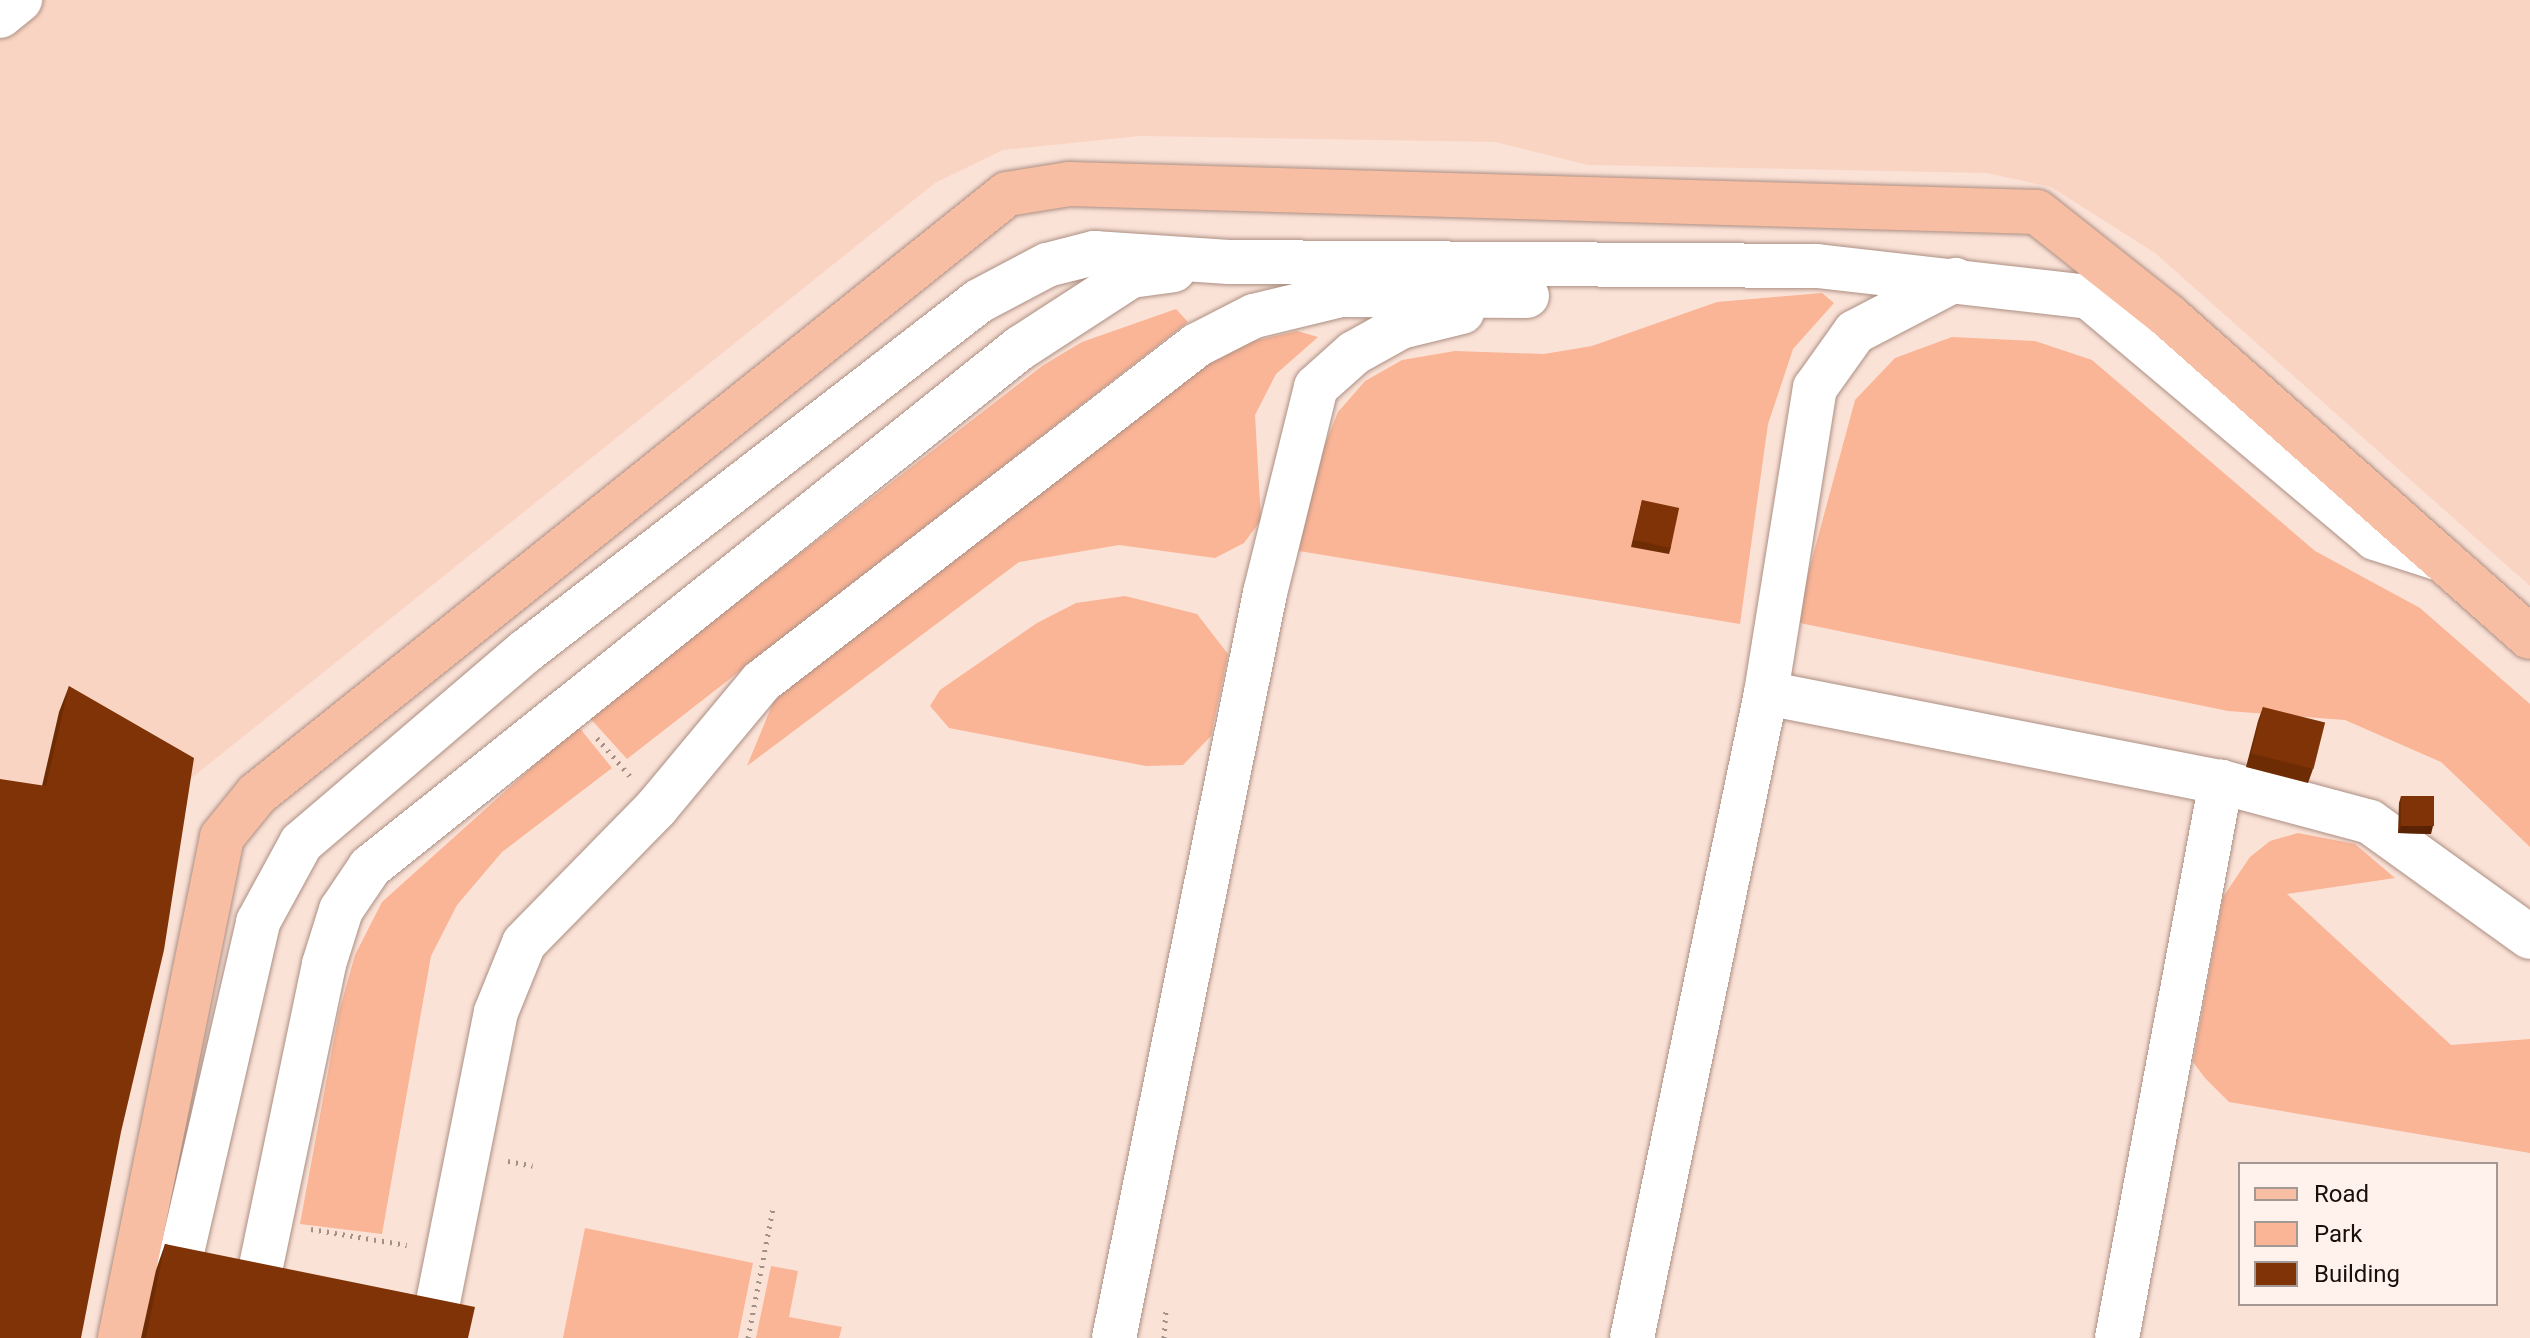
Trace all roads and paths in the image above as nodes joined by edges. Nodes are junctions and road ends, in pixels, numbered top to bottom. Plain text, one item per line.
1 (20, 0) edge
2 (0, 16) edge
3 (1229, 262) junction
4 (1817, 266) junction
5 (1955, 280) junction
6 (1527, 296) junction
7 (2443, 560) junction
8 (2529, 635) edge
9 (1766, 693) junction
10 (2221, 782) junction
11 (2530, 937) edge
12 (773, 1208) dead end
13 (355, 1236) dead end
14 (394, 1243) dead end
15 (177, 1274) edge
16 (256, 1290) edge
17 (1166, 1296) dead end
18 (433, 1327) edge
19 (120, 1338) edge
20 (748, 1338) edge
21 (1114, 1338) edge
22 (1164, 1338) edge
23 (1632, 1338) edge
24 (2117, 1338) edge

1 - 2 lane
3 - 4 lane
3 - 15 lane
3 - 16 lane
4 - 5 lane
4 - 6 lane
5 - 7 lane
5 - 9 lane
6 - 18 lane
6 - 21 lane
7 - 8 main road
7 - 19 main road
9 - 10 lane
9 - 23 lane
10 - 11 lane
10 - 24 lane
12 - 20 path
13 - 14 path
17 - 22 path

